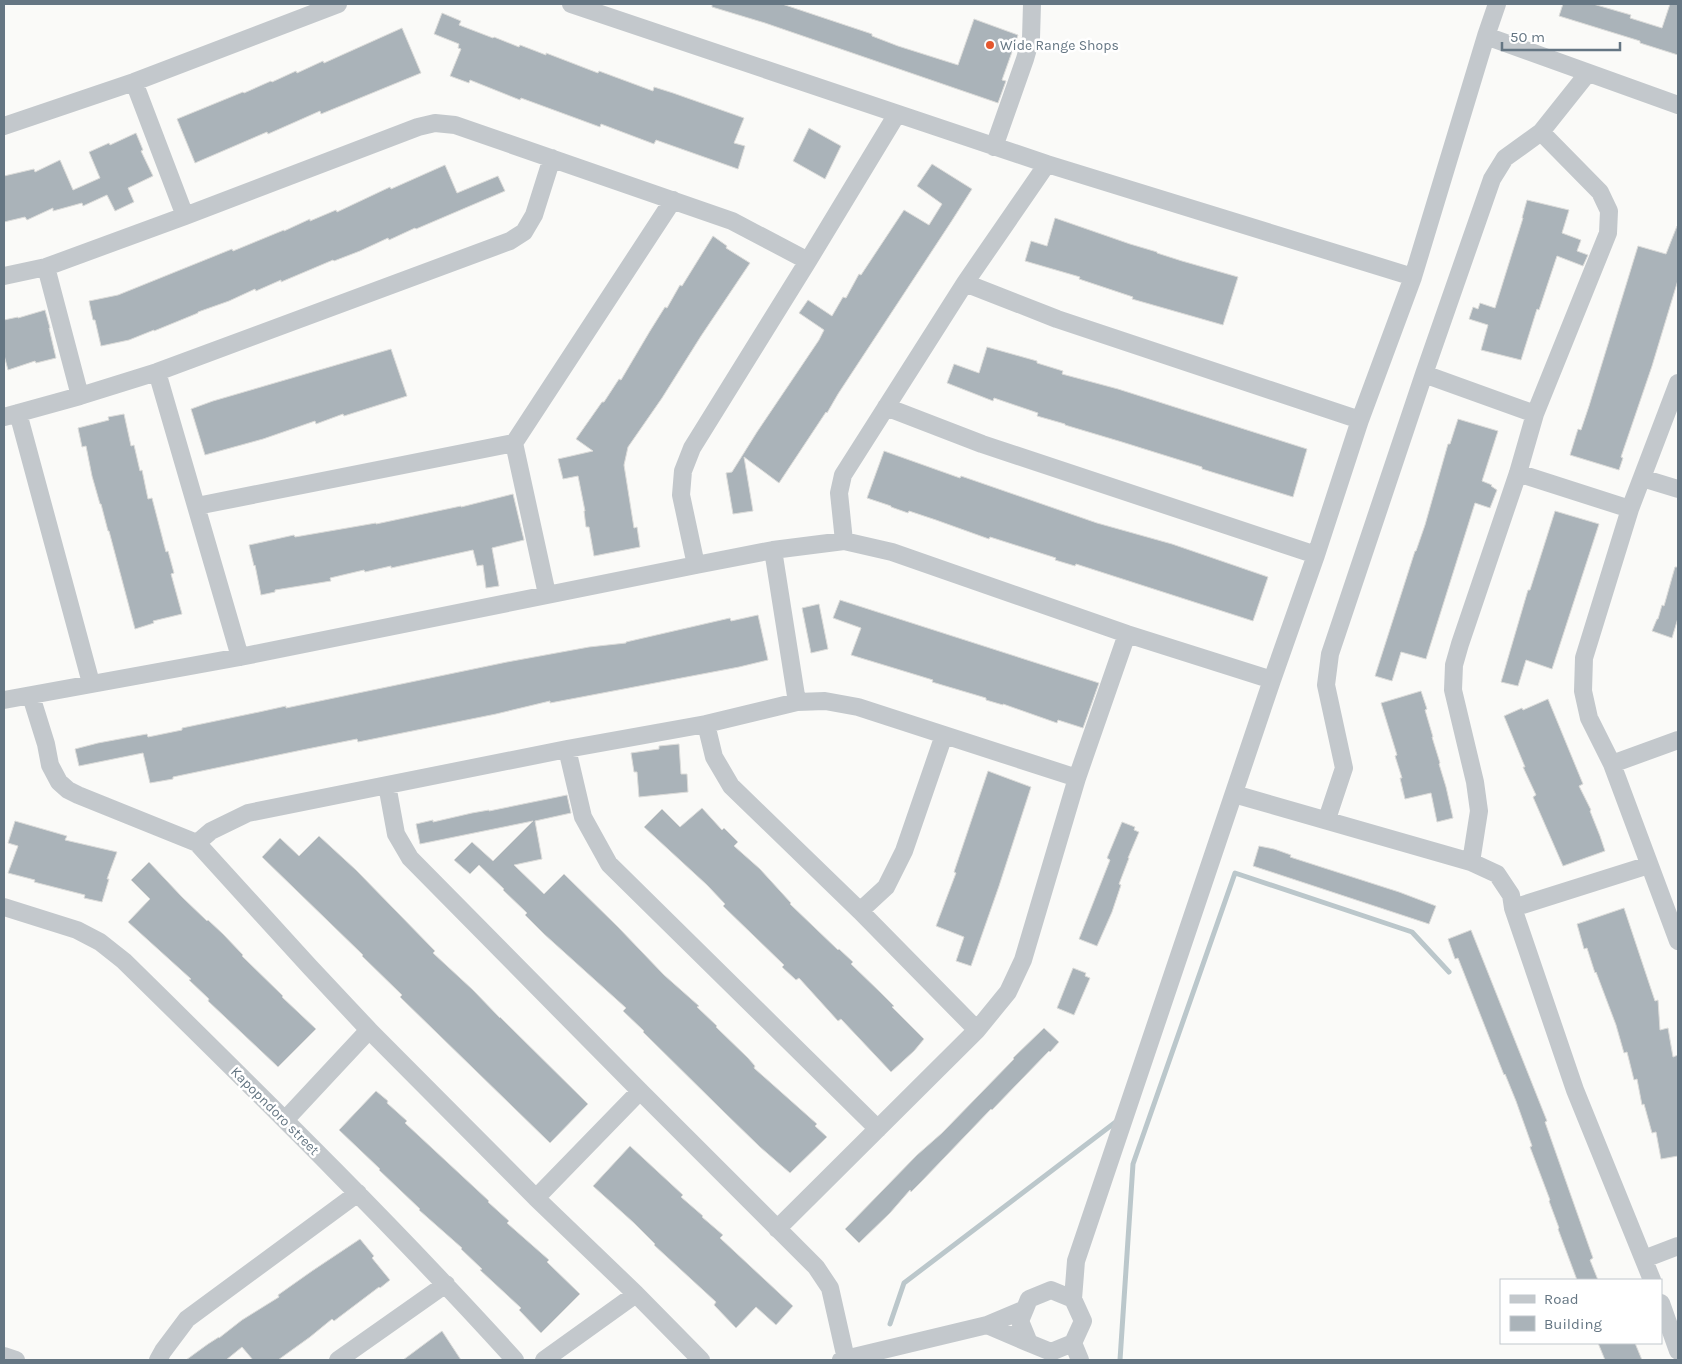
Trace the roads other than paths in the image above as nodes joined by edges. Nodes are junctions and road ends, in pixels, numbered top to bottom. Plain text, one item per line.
1 (338, 4) edge
2 (571, 4) edge
3 (1032, 4) edge
4 (1497, 4) edge
5 (1486, 36) junction
6 (1588, 73) junction
7 (134, 82) junction
8 (1678, 105) edge
9 (897, 114) junction
10 (4, 126) edge
11 (1541, 132) junction
12 (994, 147) junction
13 (552, 158) junction
14 (1047, 164) junction
15 (673, 200) junction
16 (185, 216) junction
17 (808, 261) junction
18 (46, 267) junction
19 (4, 276) edge
20 (1413, 277) junction
21 (965, 283) junction
22 (157, 372) junction
23 (1424, 374) junction
24 (1678, 383) edge
25 (80, 396) junction
26 (886, 407) junction
27 (1535, 414) junction
28 (11, 415) edge
29 (1360, 420) junction
30 (514, 443) junction
31 (1518, 473) junction
32 (1642, 478) junction
33 (1678, 488) edge
34 (197, 506) junction
35 (1630, 509) junction
36 (844, 541) junction
37 (773, 550) junction
38 (1316, 555) junction
39 (696, 565) junction
40 (547, 594) junction
41 (1127, 634) junction
42 (240, 657) junction
43 (1272, 680) junction
44 (91, 683) junction
45 (31, 696) junction
46 (4, 700) edge
47 (797, 702) junction
48 (706, 724) junction
49 (944, 735) junction
50 (1678, 740) edge
51 (567, 749) junction
52 (1612, 764) junction
53 (1077, 778) junction
54 (387, 785) junction
55 (1234, 794) junction
56 (1328, 820) junction
57 (197, 843) junction
58 (1471, 862) junction
59 (1649, 865) junction
60 (4, 907) edge
61 (1513, 908) junction
62 (860, 910) junction
63 (1678, 941) edge
64 (369, 1030) junction
65 (977, 1030) junction
66 (640, 1091) junction
67 (285, 1120) junction
68 (878, 1129) junction
69 (358, 1193) junction
70 (536, 1198) junction
71 (777, 1229) junction
72 (1678, 1246) edge
73 (1644, 1259) junction
74 (1076, 1260) junction
75 (1652, 1279) edge
76 (446, 1284) junction
77 (1051, 1290) junction
78 (636, 1294) junction
79 (1074, 1299) junction
80 (1662, 1306) edge
81 (1025, 1310) junction
82 (986, 1325) junction
83 (1029, 1343) junction
84 (1073, 1343) junction
85 (1678, 1350) edge
86 (4, 1356) edge
87 (1055, 1356) edge
88 (16, 1360) edge
89 (158, 1360) edge
90 (338, 1360) edge
91 (515, 1360) edge
92 (544, 1360) edge
93 (701, 1360) edge
94 (843, 1360) edge
95 (1080, 1360) edge

1 - 7 street
2 - 9 street
3 - 12 street
4 - 5 street
5 - 6 street
5 - 20 street
6 - 8 street
6 - 11 street
7 - 10 street
7 - 16 street
9 - 12 street
9 - 17 street
11 - 23 street
11 - 27 street
12 - 14 street
13 - 15 street
13 - 16 street
13 - 22 street
14 - 20 street
14 - 21 street
15 - 17 street
15 - 30 street
16 - 18 street
17 - 39 street
18 - 19 street
18 - 25 street
20 - 29 street
21 - 26 street
21 - 29 street
22 - 25 street
22 - 34 street
23 - 27 street
23 - 56 street
24 - 32 street
25 - 28 street
26 - 36 street
26 - 38 street
27 - 31 street
28 - 44 street
29 - 38 street
30 - 34 street
30 - 40 street
31 - 35 street
31 - 58 street
32 - 33 street
32 - 35 street
34 - 42 street
35 - 52 street
36 - 37 street
36 - 41 street
37 - 39 street
37 - 47 street
38 - 43 street
39 - 40 street
40 - 42 street
41 - 43 street
41 - 53 street
42 - 44 street
43 - 55 street
44 - 45 street
45 - 46 street
45 - 57 street
47 - 48 street
47 - 49 street
48 - 51 street
48 - 62 street
49 - 53 street
49 - 62 street
50 - 52 street
51 - 54 street
51 - 68 street
52 - 59 street
53 - 65 street
54 - 57 street
54 - 66 street
55 - 56 street
55 - 74 street
56 - 58 street
57 - 64 street
58 - 61 street
59 - 61 street
59 - 63 street
60 - 67 street, Kapopndoro street
61 - 73 street
62 - 65 street
64 - 67 street
64 - 70 street
65 - 68 street
66 - 70 street
66 - 71 street
67 - 69 street, Kapopndoro street
68 - 71 street
69 - 76 street, Kapopndoro street
69 - 89 street
70 - 78 street
71 - 94 street
72 - 73 street
73 - 75 street
74 - 77 street
74 - 79 street
76 - 90 street
76 - 91 street, Kapopndoro street
77 - 79 street
77 - 81 street
78 - 92 street
78 - 93 street
79 - 84 street
80 - 85 street
81 - 82 street
81 - 83 street
82 - 83 street
82 - 94 street
83 - 87 street
84 - 87 street
84 - 95 street
86 - 88 street

